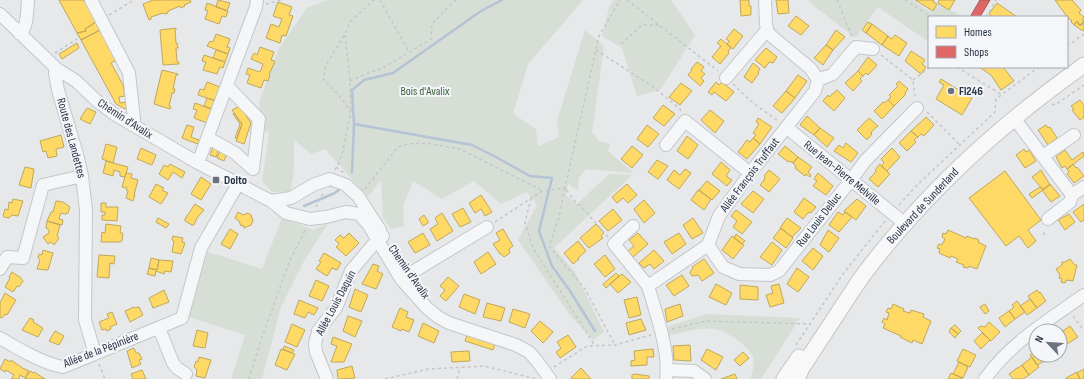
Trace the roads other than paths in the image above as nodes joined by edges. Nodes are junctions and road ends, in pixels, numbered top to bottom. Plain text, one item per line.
1 (28, 0) edge
2 (91, 0) edge
3 (765, 0) edge
4 (257, 3) edge
5 (0, 14) edge
6 (767, 30) junction
7 (20, 34) junction
8 (873, 49) road end
9 (1084, 53) edge
10 (1068, 65) edge
11 (1084, 66) edge
12 (1065, 68) edge
13 (58, 69) junction
14 (726, 78) road end
15 (818, 80) junction
16 (227, 86) junction
17 (917, 108) road end
18 (1014, 118) junction
19 (132, 126) junction
20 (786, 127) junction
21 (1074, 135) dead end
22 (208, 138) junction
23 (666, 145) dead end
24 (1043, 156) junction
25 (198, 163) junction
26 (253, 169) junction
27 (750, 173) junction
28 (82, 176) junction
29 (851, 180) junction
30 (238, 184) junction
31 (1084, 187) edge
32 (251, 191) junction
33 (1072, 196) junction
34 (271, 201) junction
35 (895, 215) junction
36 (1048, 219) dead end
37 (633, 226) dead end
38 (487, 227) road end
39 (381, 238) junction
40 (708, 245) junction
41 (0, 269) edge
42 (405, 276) junction
43 (648, 286) junction
44 (1084, 295) edge
45 (159, 328) junction
46 (0, 338) edge
47 (95, 354) junction
48 (186, 374) dead end
49 (667, 374) edge
50 (552, 376) edge
51 (327, 379) edge
52 (705, 379) edge
53 (784, 379) edge
54 (797, 379) edge
55 (985, 379) edge

1 - 7 street
2 - 19 street
3 - 6 street
4 - 16 street
5 - 7 street
6 - 14 street
6 - 15 street
7 - 13 street
8 - 15 street
9 - 10 main road, Boulevard de Sunderland
11 - 18 main road, Boulevard de Sunderland
12 - 35 main road, Boulevard de Sunderland
13 - 19 street, Chemin d'Avalix
13 - 28 street, Route des Landettes
15 - 20 street, Allée François Truffaut
16 - 22 street
16 - 26 street
17 - 29 street, Rue Louis Delluc
18 - 24 street
18 - 54 main road, Boulevard de Sunderland
19 - 25 street, Chemin d'Avalix
20 - 27 street, Allée François Truffaut
20 - 29 street, Rue Jean-Pierre Melville
21 - 24 street
22 - 25 street
22 - 26 street
23 - 27 street
24 - 33 street
25 - 30 street, Chemin d'Avalix
26 - 32 street
27 - 40 street, Allée François Truffaut
28 - 41 street
28 - 47 street, Route des Landettes
29 - 35 street, Rue Jean-Pierre Melville
29 - 40 street, Rue Louis Delluc
30 - 32 street, Chemin d'Avalix
30 - 45 street, Allée de la Pépinière
31 - 33 street
32 - 34 street, Chemin d'Avalix
33 - 36 street
34 - 39 street, Chemin d'Avalix
34 - 39 street, Chemin d'Avalix
35 - 53 main road, Boulevard de Sunderland
37 - 43 street
38 - 42 street
39 - 42 street, Chemin d'Avalix
39 - 51 street, Allée Louis Daquin
40 - 43 street
42 - 50 street, Chemin d'Avalix
43 - 49 street
44 - 55 street
45 - 47 street, Allée de la Pépinière
45 - 48 street
46 - 47 street, Allée de la Pépinière
49 - 52 street

